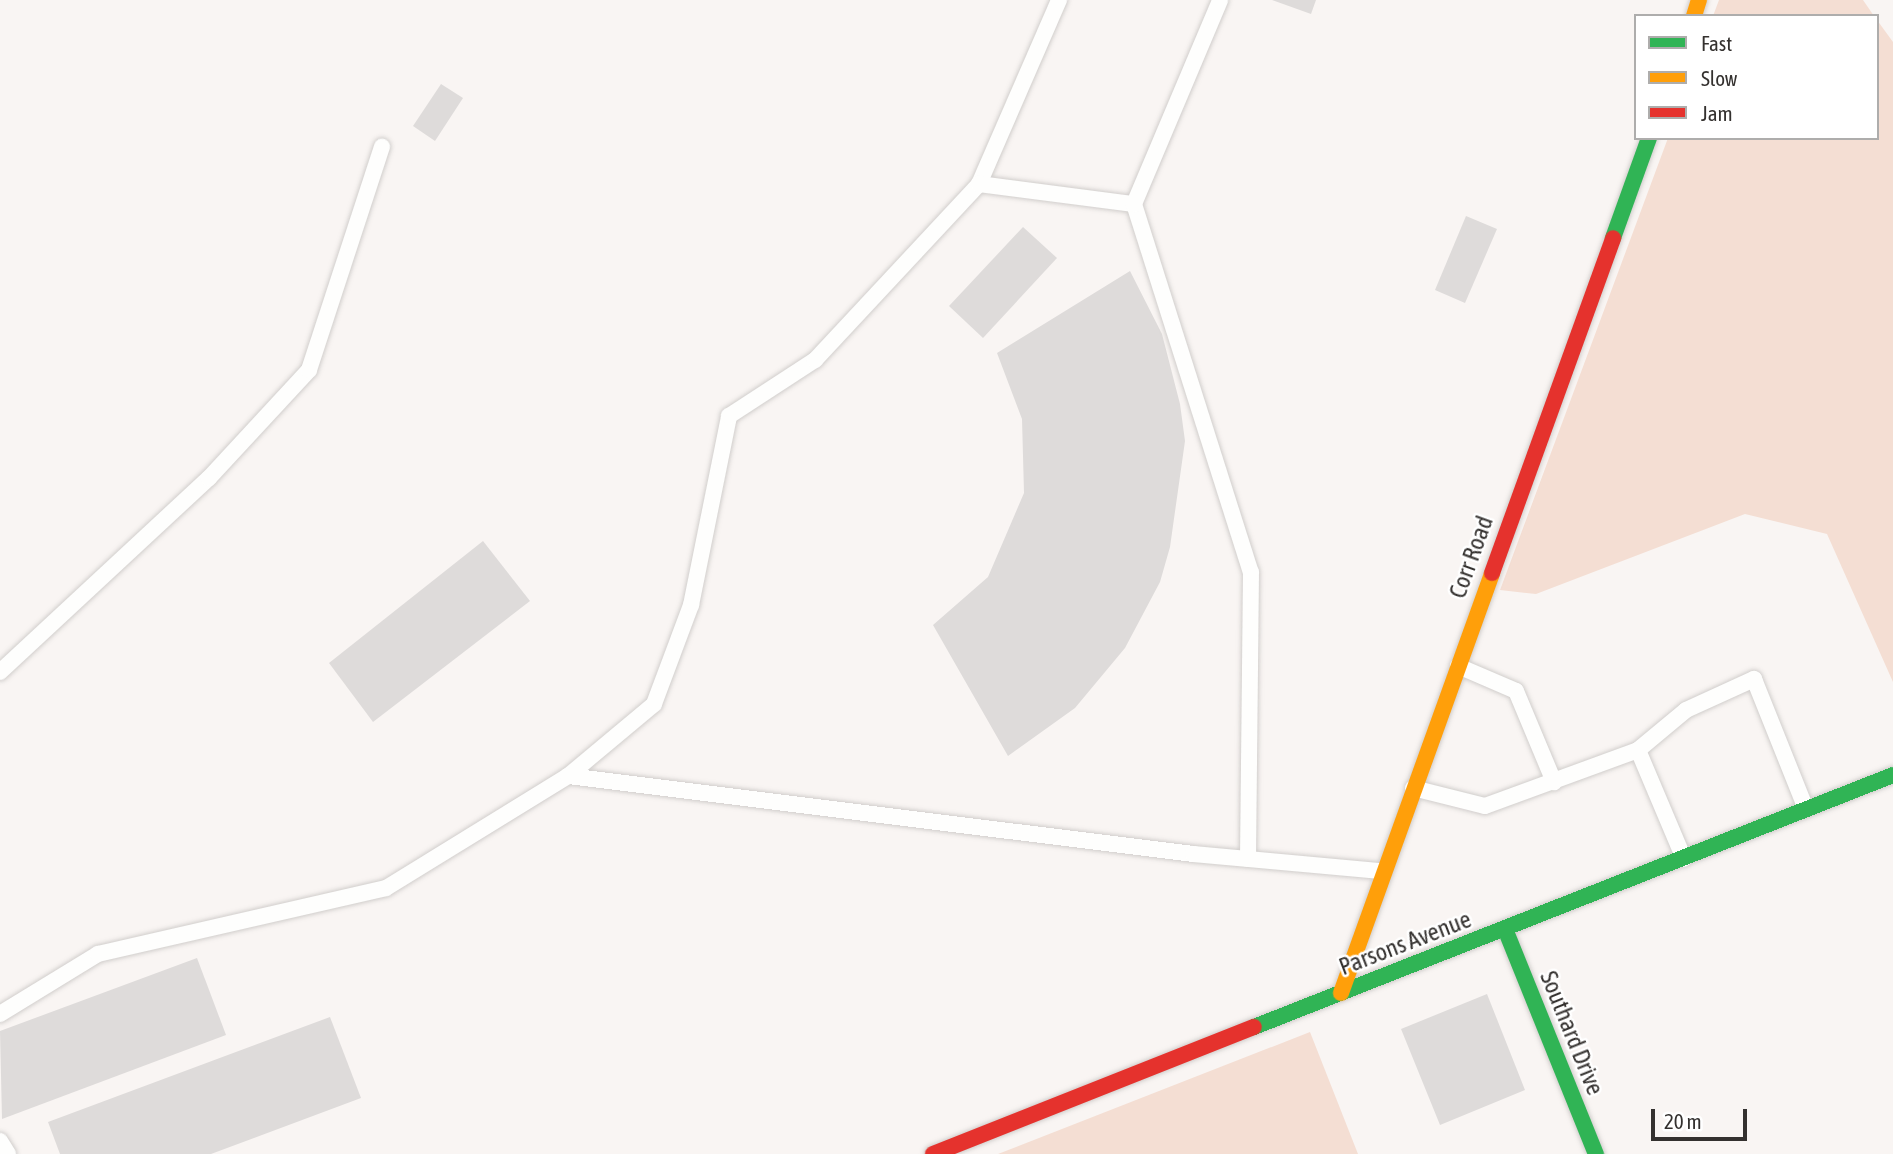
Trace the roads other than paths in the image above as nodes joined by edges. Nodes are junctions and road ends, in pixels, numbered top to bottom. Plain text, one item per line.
1 (1059, 0) edge
2 (1220, 0) edge
3 (1648, 140) edge
4 (382, 147) dead end
5 (979, 184) junction
6 (1134, 204) junction
7 (1456, 665) junction
8 (0, 672) edge
9 (1638, 750) junction
10 (1893, 775) edge
11 (568, 776) junction
12 (1554, 782) junction
13 (1412, 788) junction
14 (1806, 809) junction
15 (1248, 859) junction
16 (1684, 859) junction
17 (1381, 871) junction
18 (1505, 929) junction
19 (1341, 993) junction
20 (0, 1014) edge
21 (0, 1142) edge
22 (8, 1154) edge
23 (933, 1154) edge
24 (1596, 1154) edge

1 - 5 lane
2 - 6 lane
3 - 7 street, Corr Road
4 - 8 lane
5 - 6 lane
5 - 11 lane
6 - 15 lane
7 - 12 lane
7 - 13 street, Corr Road
9 - 12 lane
9 - 14 lane
9 - 16 lane
10 - 14 street, Parsons Avenue
11 - 15 lane
11 - 20 lane
12 - 13 lane
13 - 17 street, Corr Road
14 - 16 street, Parsons Avenue
15 - 17 lane
16 - 18 street, Parsons Avenue
17 - 19 street, Corr Road
18 - 19 street, Parsons Avenue
18 - 24 street, Southard Drive
19 - 23 street, Parsons Avenue
21 - 22 lane

